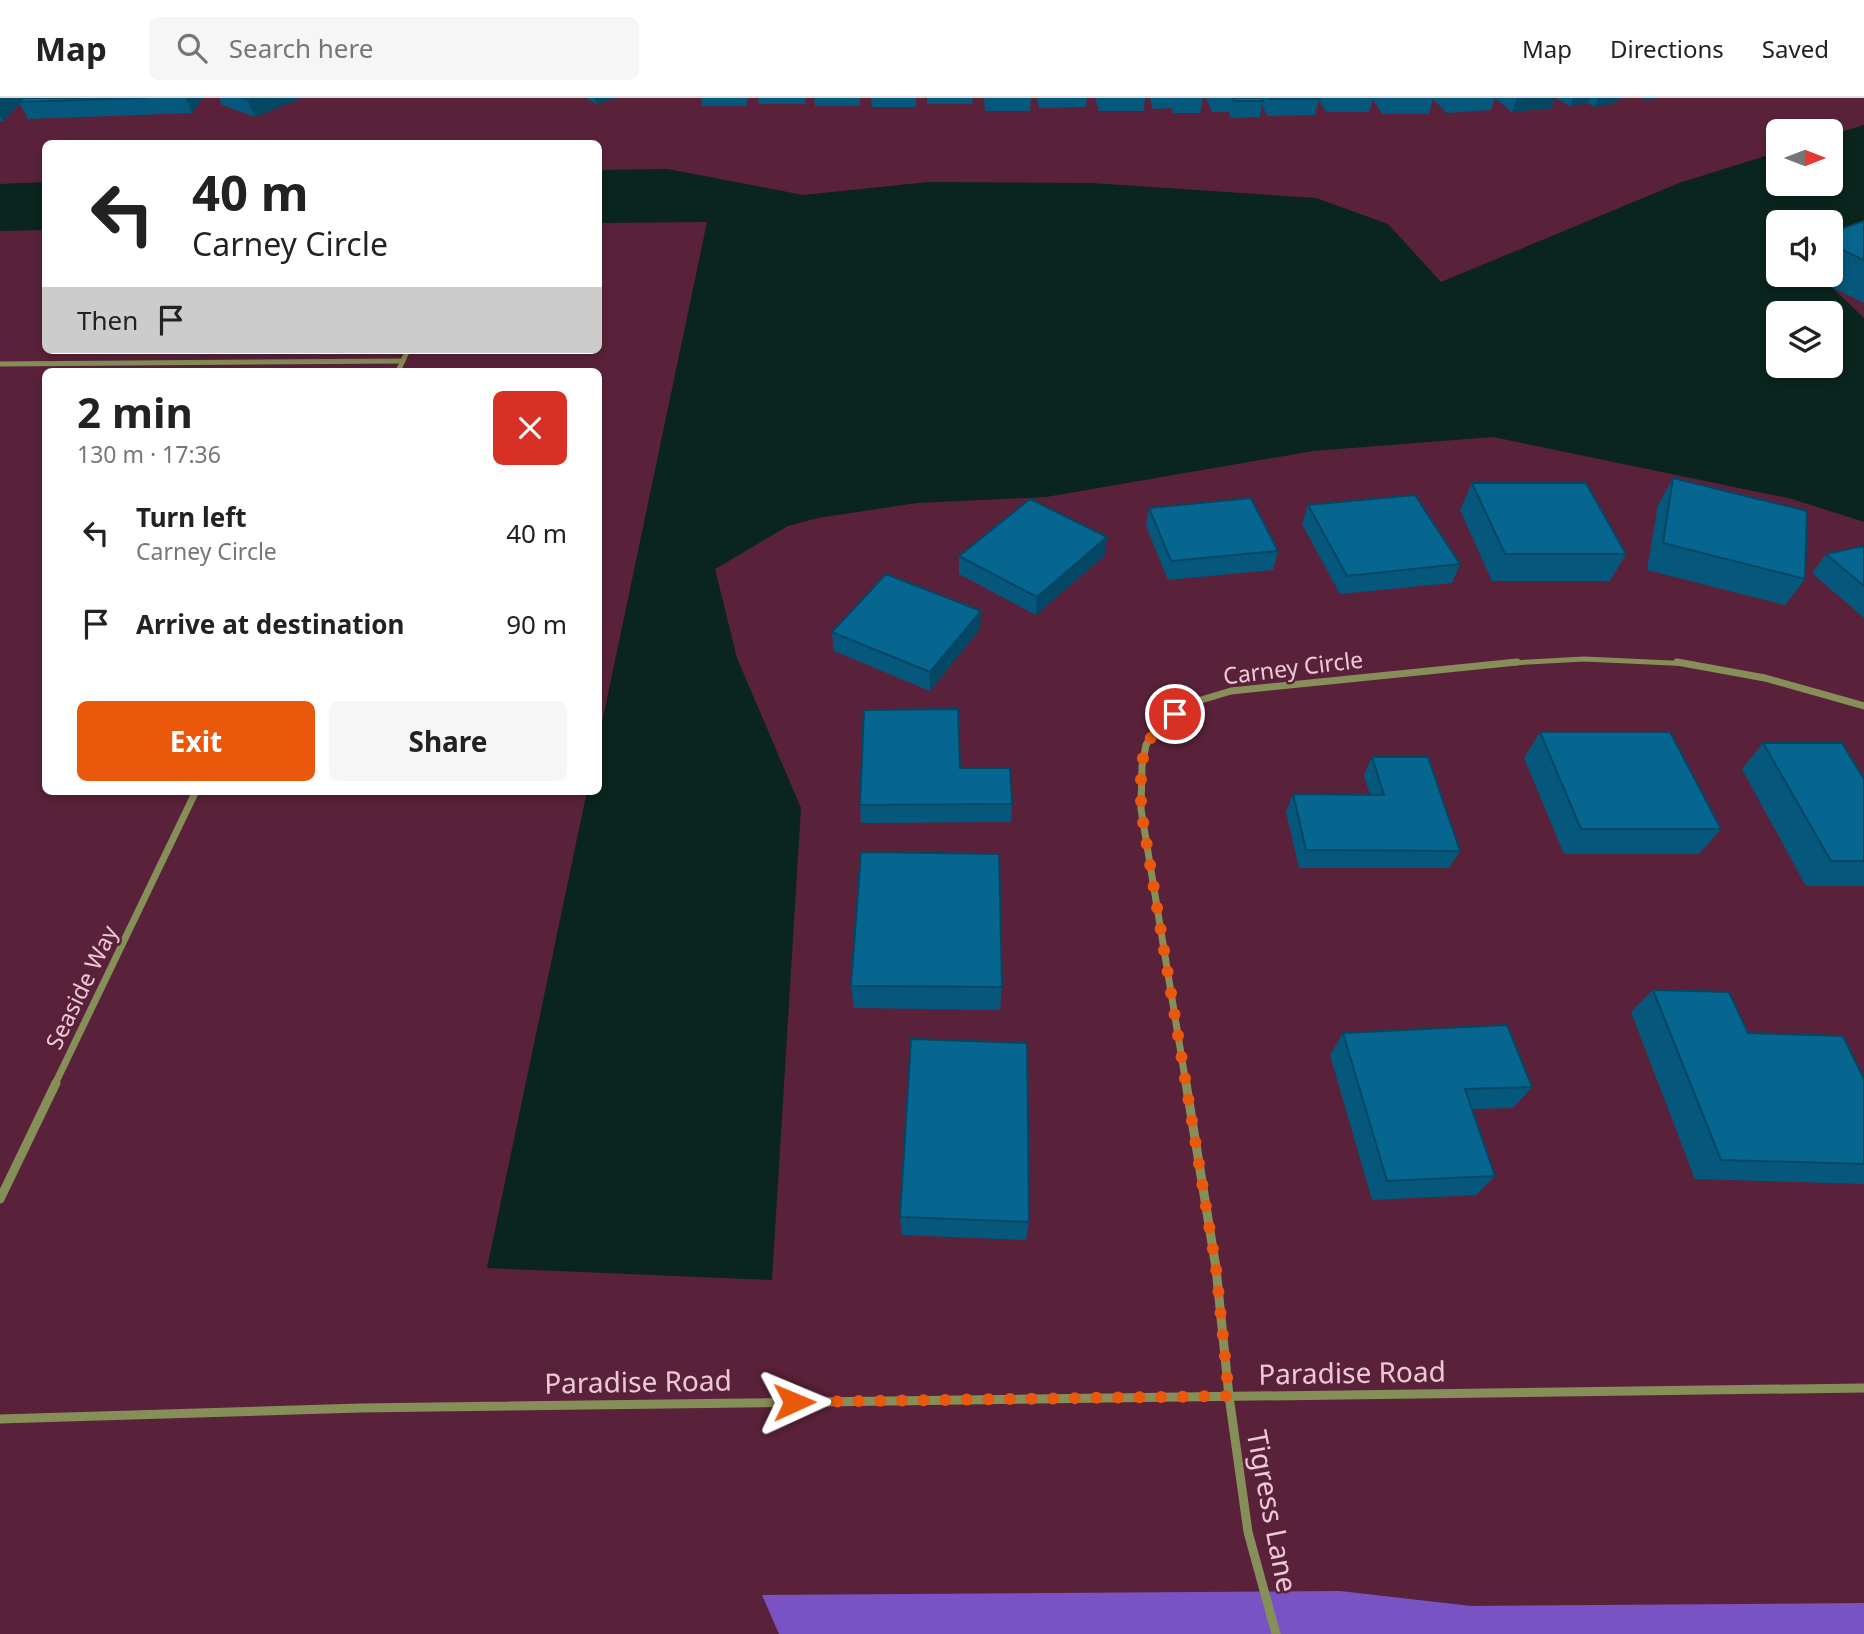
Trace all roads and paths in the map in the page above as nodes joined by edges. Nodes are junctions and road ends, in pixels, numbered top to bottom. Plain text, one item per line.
1 (406, 354) edge
2 (403, 361) junction
3 (0, 364) edge
4 (400, 368) edge
5 (1864, 706) edge
6 (194, 795) edge
7 (0, 1199) edge
8 (1864, 1388) edge
9 (1229, 1396) junction
10 (0, 1419) edge
11 (1276, 1634) edge

1 - 2 street
2 - 3 street
2 - 4 street
5 - 9 street, Carney Circle
6 - 7 street, Seaside Way
8 - 9 street, Paradise Road
9 - 10 street, Paradise Road
9 - 11 street, Tigress Lane

